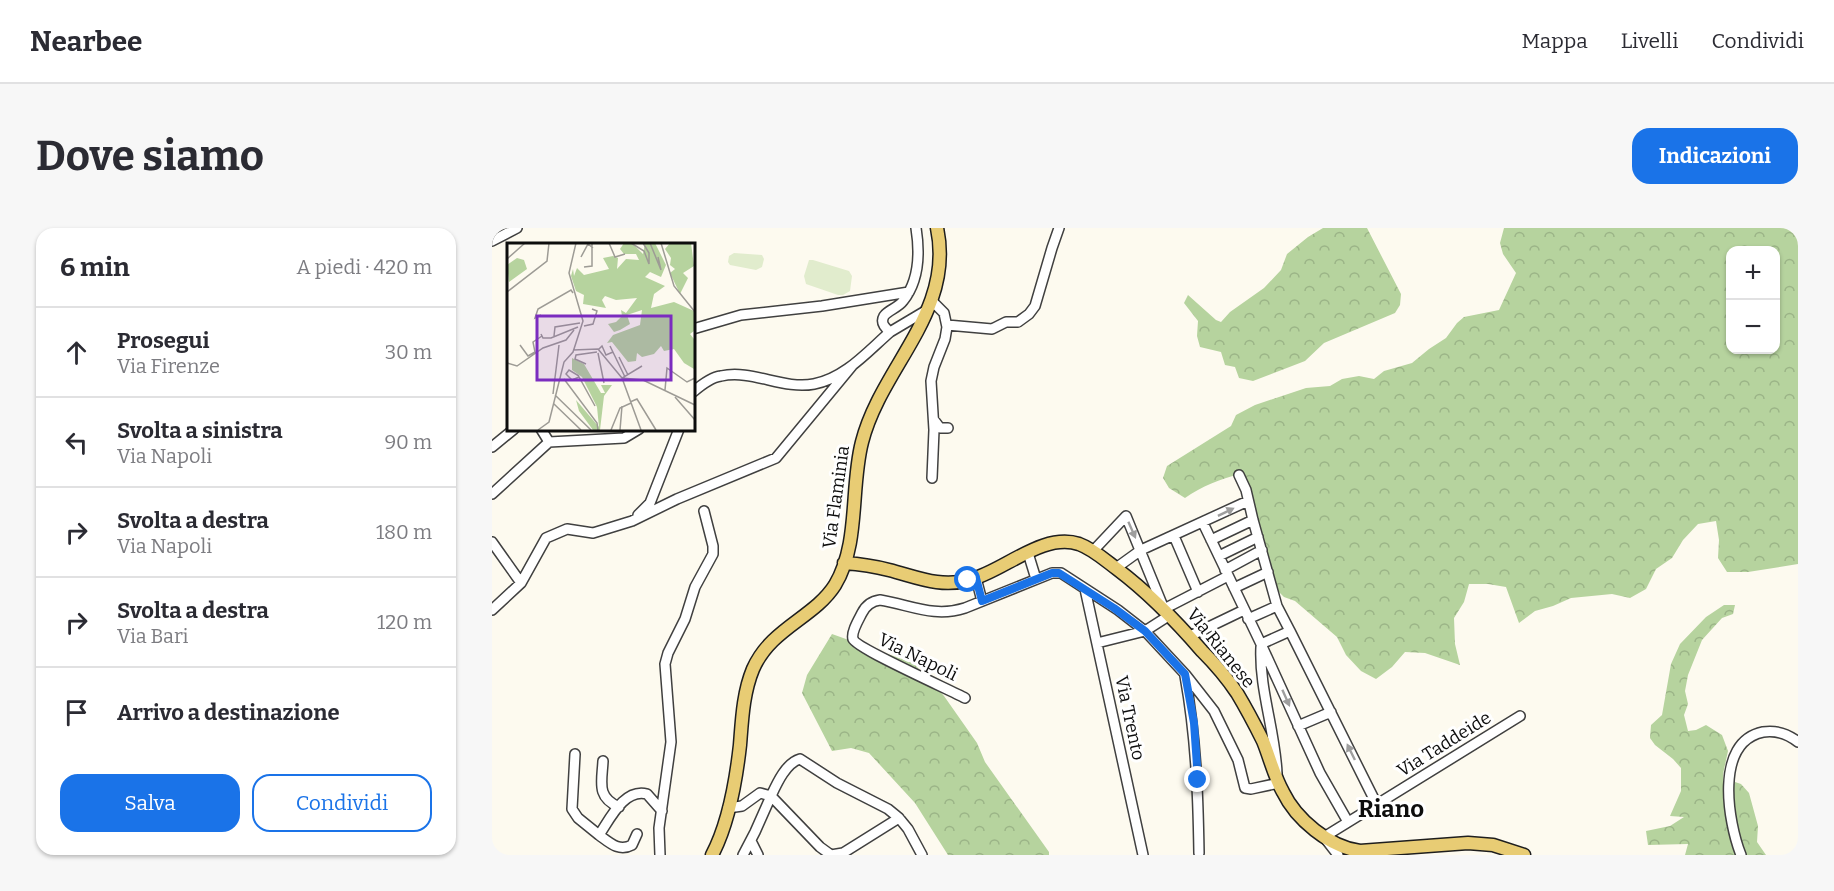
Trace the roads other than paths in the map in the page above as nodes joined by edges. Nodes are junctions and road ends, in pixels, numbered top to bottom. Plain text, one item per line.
1 (517, 228) edge
2 (916, 228) edge
3 (937, 228) edge
4 (1059, 228) edge
5 (492, 241) edge
6 (909, 292) junction
7 (931, 304) junction
8 (947, 325) junction
9 (694, 329) edge
10 (890, 332) junction
11 (852, 366) junction
12 (694, 392) edge
13 (933, 418) junction
14 (948, 428) dead end
15 (513, 430) edge
16 (542, 430) edge
17 (637, 430) edge
18 (679, 430) edge
19 (549, 442) junction
20 (492, 447) edge
21 (1239, 475) dead end
22 (932, 478) dead end
23 (492, 494) edge
24 (1248, 501) junction
25 (704, 511) dead end
26 (1253, 520) junction
27 (632, 521) junction
28 (1203, 523) junction
29 (1174, 536) junction
30 (1258, 537) junction
31 (1211, 540) junction
32 (492, 542) edge
33 (1141, 550) junction
34 (1262, 550) junction
35 (1093, 551) junction
36 (1028, 553) junction
37 (1218, 556) junction
38 (844, 563) junction
39 (1116, 568) junction
40 (1268, 572) junction
41 (1227, 573) junction
42 (976, 578) junction
43 (1036, 579) junction
44 (521, 583) junction
45 (1234, 588) junction
46 (1085, 589) junction
47 (1198, 592) junction
48 (982, 601) junction
49 (1277, 606) junction
50 (492, 610) edge
51 (1167, 612) junction
52 (1246, 615) junction
53 (1145, 631) junction
54 (1290, 631) junction
55 (1190, 636) junction
56 (1097, 643) junction
57 (1262, 644) junction
58 (1185, 674) junction
59 (965, 698) dead end
60 (1331, 712) junction
61 (1520, 716) dead end
62 (1298, 726) junction
63 (1798, 742) edge
64 (575, 754) dead end
65 (603, 760) dead end
66 (1278, 782) junction
67 (771, 796) junction
68 (1377, 805) junction
69 (619, 807) junction
70 (728, 808) junction
71 (662, 811) junction
72 (899, 818) junction
73 (1348, 822) junction
74 (638, 834) dead end
75 (599, 835) junction
76 (1324, 837) junction
77 (751, 842) junction
78 (1199, 853) dead end
79 (660, 855) edge
80 (712, 855) edge
81 (743, 855) edge
82 (758, 855) edge
83 (922, 855) edge
84 (1143, 855) edge
85 (1338, 855) edge
86 (1524, 855) edge
87 (1741, 855) edge

1 - 5 street
2 - 6 street
3 - 7 main road, Via Flaminia
4 - 8 street
6 - 9 street
6 - 10 street
7 - 8 street
7 - 10 street
7 - 38 main road, Via Flaminia
8 - 13 street
10 - 11 street
11 - 12 street
11 - 27 street
13 - 14 street
13 - 22 street
15 - 20 street
16 - 19 street
17 - 19 street
18 - 27 street
19 - 23 street
21 - 24 street
24 - 26 street
28 -> 24 street
25 - 71 street
26 - 30 street
26 - 31 street
27 - 44 street
28 - 29 street
28 - 31 street
29 - 33 street
29 - 47 street
30 - 34 street
30 - 37 street
31 - 37 street
32 - 44 street
35 -> 33 street
33 - 39 street
33 - 51 street
34 - 40 street
34 - 41 street
35 - 36 main road, Via Rianese
35 - 39 main road, Via Rianese
36 - 42 main road, Via Rianese
36 - 43 street
37 - 41 street
38 - 42 main road, Via Rianese
38 - 70 main road, Via Flaminia
39 - 51 main road, Via Rianese
40 - 45 street
40 - 49 street
41 - 45 street
41 - 47 street
42 - 48 street
43 - 46 street, Via Napoli
43 - 48 street, Via Napoli
44 - 50 street
45 - 52 street
46 - 53 street, Via Napoli
46 - 56 street, Via Trento
47 - 51 street
48 - 59 street, Via Napoli
49 - 52 street
49 - 54 street
51 - 53 street
51 - 55 main road, Via Rianese
52 - 55 street
52 - 57 street
53 - 56 street
53 - 58 street, Via Napoli
54 - 57 street
54 - 60 street
55 - 66 main road, Via Rianese
56 - 84 street, Via Trento
57 -> 62 street
57 - 66 street
58 - 66 street, Via Napoli
58 - 78 street
60 - 62 street
68 -> 60 street
61 - 68 street, Via Taddeide
62 - 73 street
63 - 87 street
64 - 75 street
65 - 69 street
66 - 76 main road, Via Rianese
67 - 70 street
67 - 72 street
67 - 72 street
67 - 77 street
68 - 73 street, Via Taddeide
69 - 71 street
69 - 75 street
70 - 80 main road, Via Flaminia
71 - 79 street
72 - 83 street
73 - 76 street, Via Taddeide
74 - 75 street
76 - 85 street
76 - 86 main road, Via Rianese
77 - 81 street
77 - 82 street

